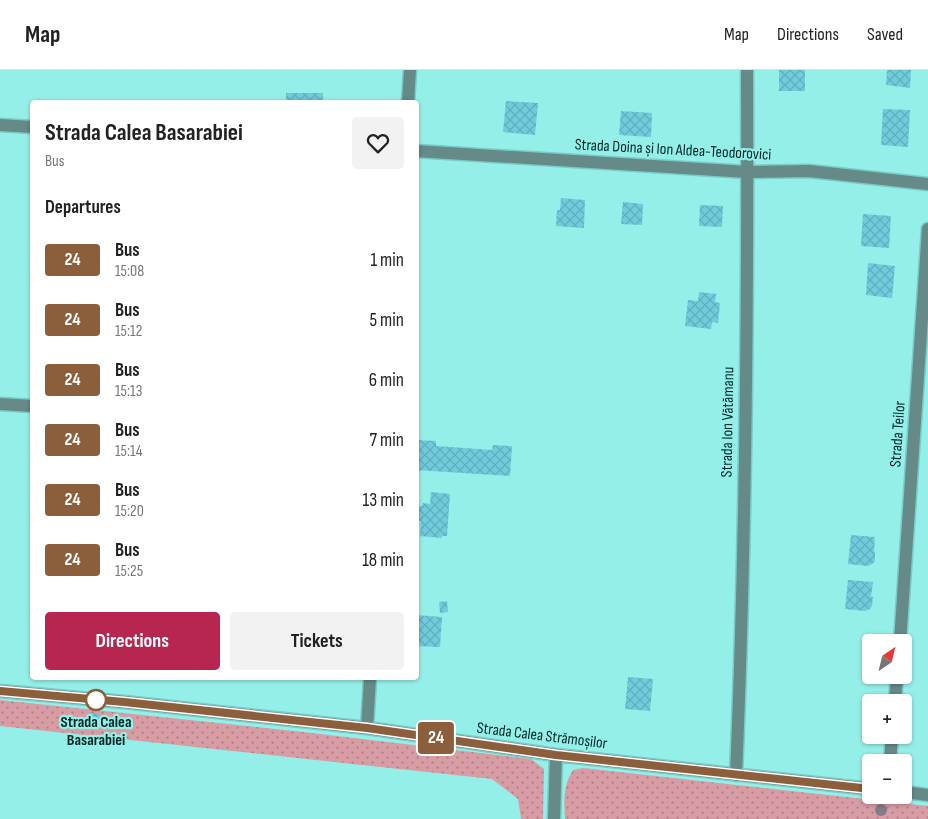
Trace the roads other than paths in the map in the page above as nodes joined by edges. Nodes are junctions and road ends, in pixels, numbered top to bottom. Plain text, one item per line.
1 (410, 70) edge
2 (746, 70) edge
3 (408, 100) edge
4 (0, 125) edge
5 (30, 127) edge
6 (419, 151) edge
7 (747, 172) junction
8 (928, 184) edge
9 (928, 229) edge
10 (0, 404) edge
11 (30, 406) edge
12 (901, 634) edge
13 (370, 680) edge
14 (0, 691) edge
15 (367, 728) junction
16 (556, 755) junction
17 (736, 775) junction
18 (862, 788) edge
19 (912, 793) edge
20 (928, 795) edge
21 (554, 819) edge

1 - 3 street
2 - 7 street, Strada Ion Vătămanu
4 - 5 street
6 - 7 street, Strada Doina și Ion Aldea-Teodorovici
7 - 8 street, Strada Doina și Ion Aldea-Teodorovici
7 - 17 street, Strada Ion Vătămanu
9 - 12 street, Strada Teilor
10 - 11 street
13 - 15 street
14 - 15 street, Strada Calea Strămoșilor
15 - 16 street, Strada Calea Strămoșilor
16 - 17 street, Strada Calea Strămoșilor
16 - 21 street
17 - 18 street, Strada Calea Strămoșilor
19 - 20 street

